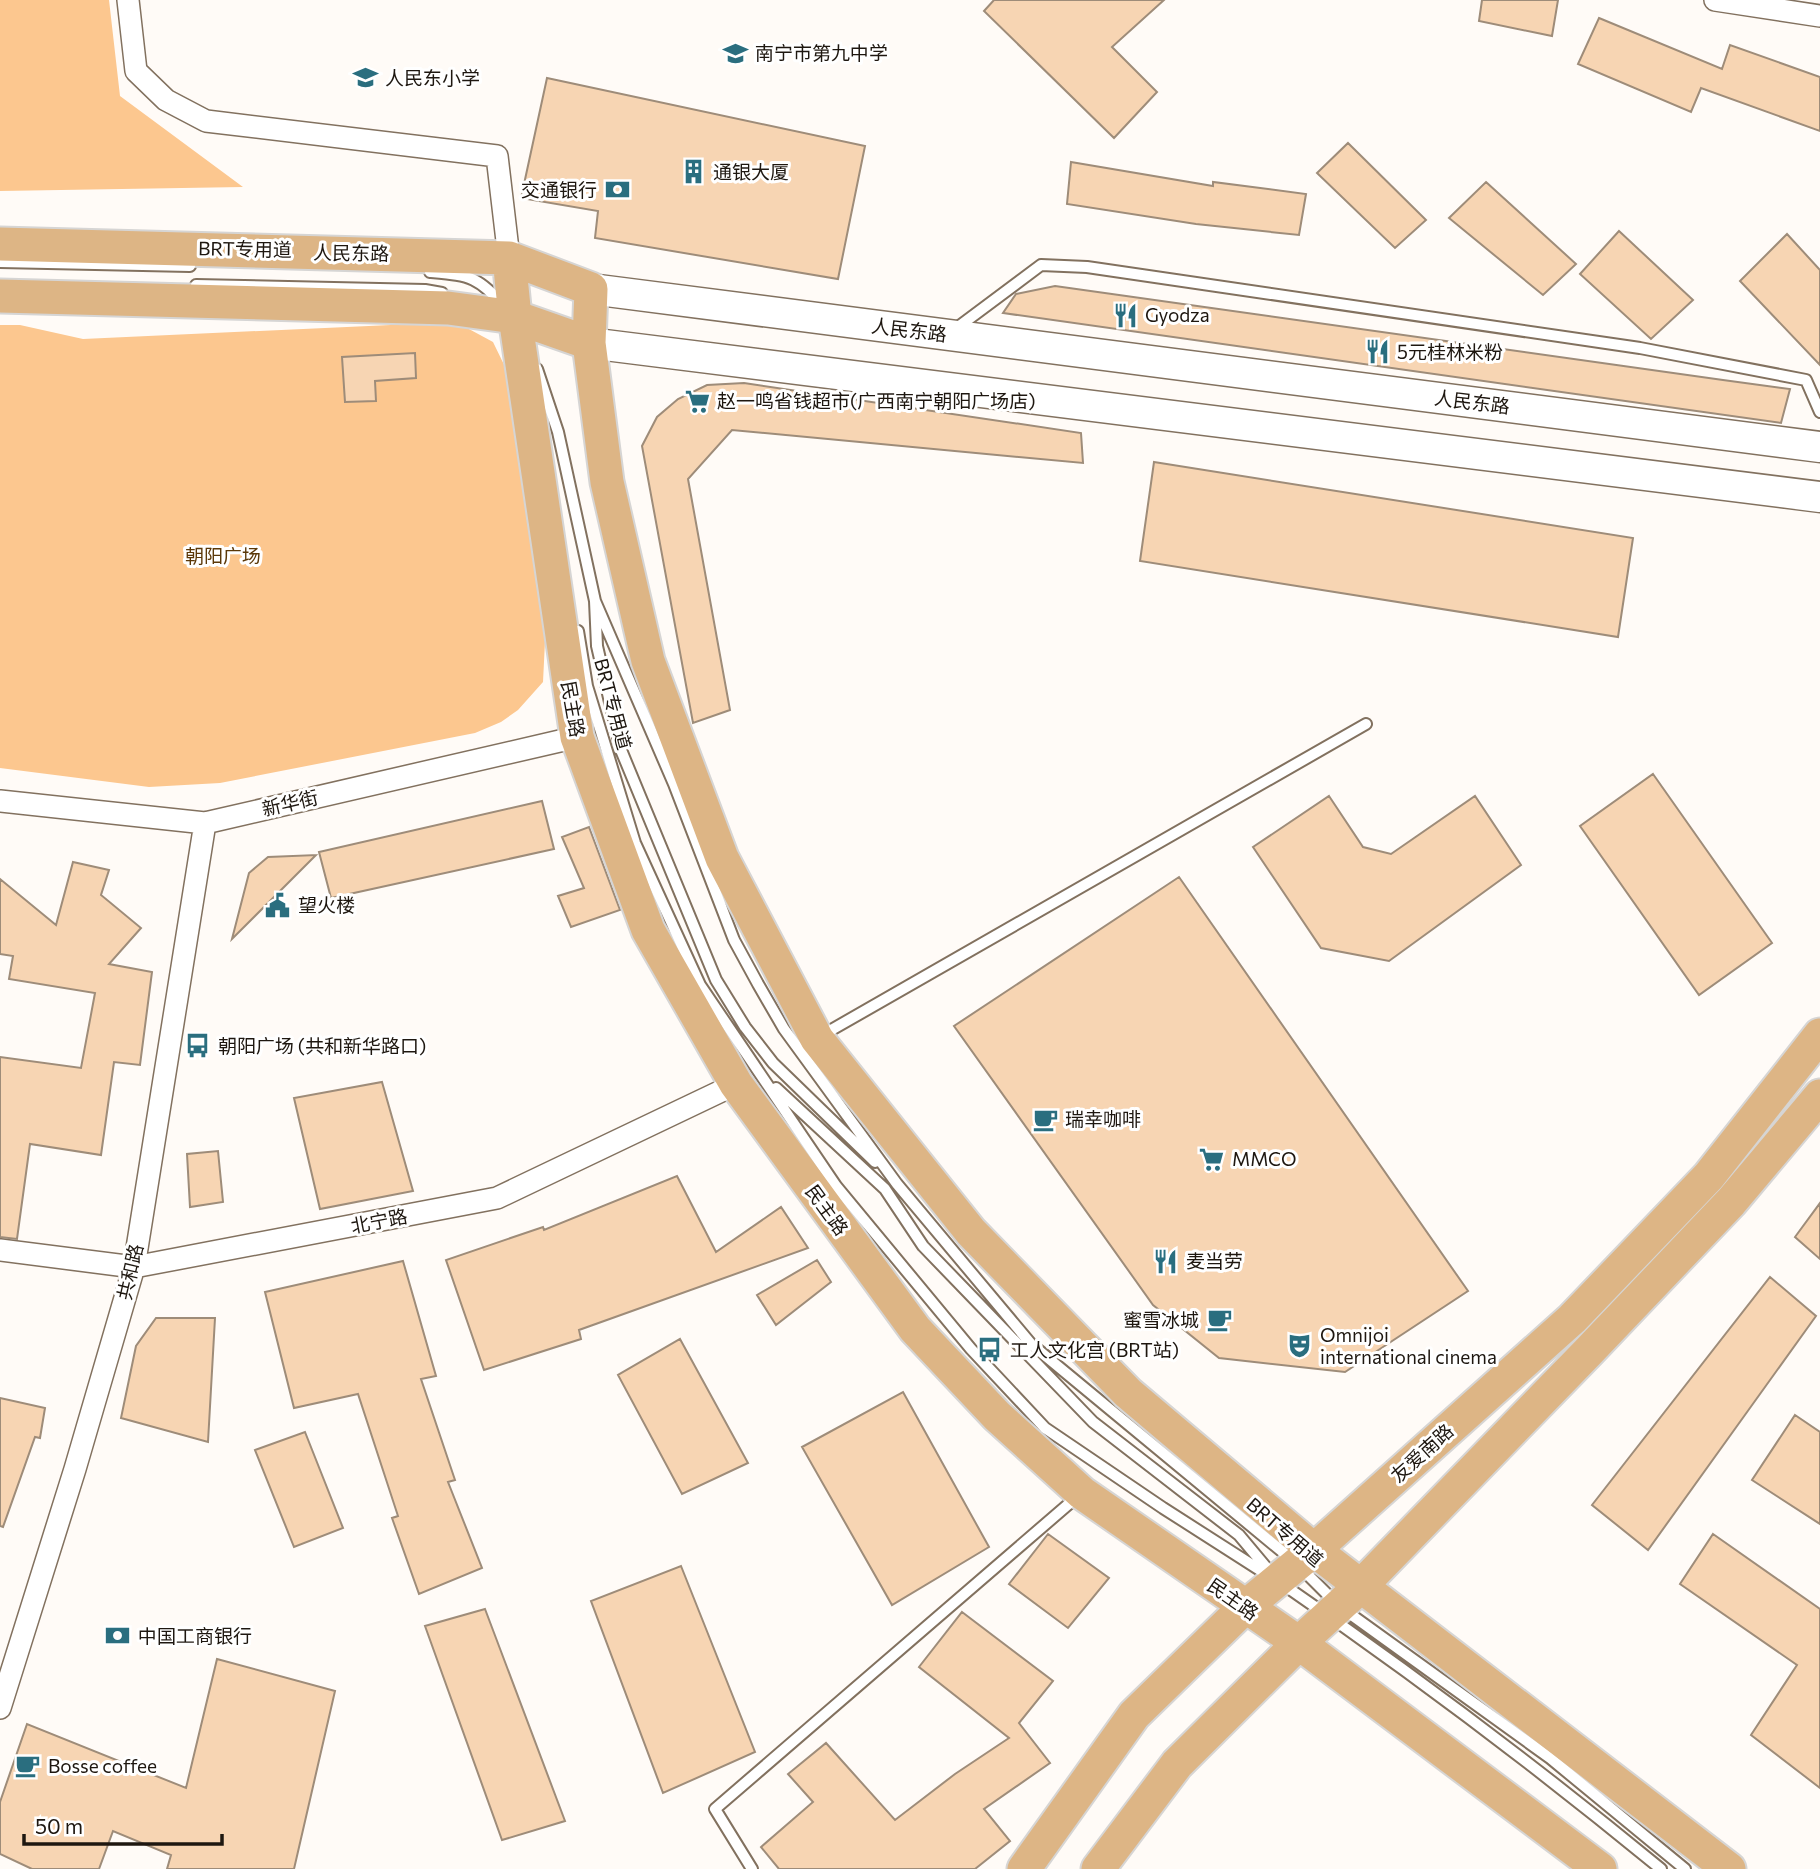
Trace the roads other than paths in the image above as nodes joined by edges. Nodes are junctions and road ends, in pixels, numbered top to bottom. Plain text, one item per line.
1 (128, 0) edge
2 (1715, 0) edge
3 (1820, 16) edge
4 (0, 244) edge
5 (509, 258) junction
6 (0, 262) edge
7 (205, 266) dead end
8 (423, 271) dead end
9 (178, 284) dead end
10 (591, 289) junction
11 (451, 295) dead end
12 (0, 296) edge
13 (476, 299) dead end
14 (514, 317) junction
15 (947, 335) junction
16 (589, 343) junction
17 (1820, 412) edge
18 (1820, 447) edge
19 (547, 453) dead end
20 (1820, 498) edge
21 (595, 601) junction
22 (575, 617) dead end
23 (1366, 724) dead end
24 (577, 737) junction
25 (0, 802) edge
26 (205, 823) junction
27 (1820, 1035) edge
28 (817, 1039) junction
29 (748, 1078) junction
30 (1820, 1096) edge
31 (897, 1184) junction
32 (0, 1250) edge
33 (134, 1268) junction
34 (1082, 1493) junction
35 (1296, 1564) junction
36 (1343, 1602) junction
37 (1245, 1607) junction
38 (1299, 1643) junction
39 (0, 1708) edge
40 (752, 1869) edge
41 (1024, 1869) edge
42 (1098, 1869) edge
43 (1600, 1869) edge
44 (1661, 1869) edge
45 (1685, 1869) edge
46 (1729, 1869) edge

1 - 5 street
2 - 3 street
4 - 5 main road, 人民东路
5 - 10 main road, 人民东路
5 - 14 main road, 民主路
6 - 7 lane, BRT专用道
8 - 14 lane, BRT专用道
9 - 11 lane, BRT专用道
10 - 15 main road, 人民东路
10 - 16 main road
12 - 14 main road
13 - 14 lane
14 - 16 main road
14 - 19 lane, BRT专用道
14 - 21 lane, BRT专用道
14 - 24 main road, 民主路
15 - 17 lane
15 - 18 main road, 人民东路
16 - 20 main road
16 - 28 main road
21 - 31 lane, BRT专用道
21 - 31 lane, BRT专用道
22 - 29 lane, BRT专用道
23 - 28 lane
24 - 26 street, 新华街
24 - 29 main road, 民主路
25 - 26 street, 新华街
26 - 33 street, 共和路
27 - 35 main road, 友爱南路
28 - 35 main road
29 - 33 street, 北宁路
29 - 34 main road, 民主路
29 - 35 lane, BRT专用道
29 - 35 lane, BRT专用道
30 - 36 main road
31 - 35 lane, BRT专用道
32 - 33 street, 北宁路
33 - 39 street, 共和路
34 - 37 main road, 民主路
34 - 40 lane
35 - 36 main road
35 - 36 lane, BRT专用道
35 - 37 main road, 友爱南路
36 - 38 main road
36 - 44 lane, BRT专用道
36 - 45 lane, BRT专用道
36 - 46 main road
37 - 38 main road, 民主路
37 - 41 main road, 友爱南路
38 - 42 main road
38 - 43 main road, 民主路

